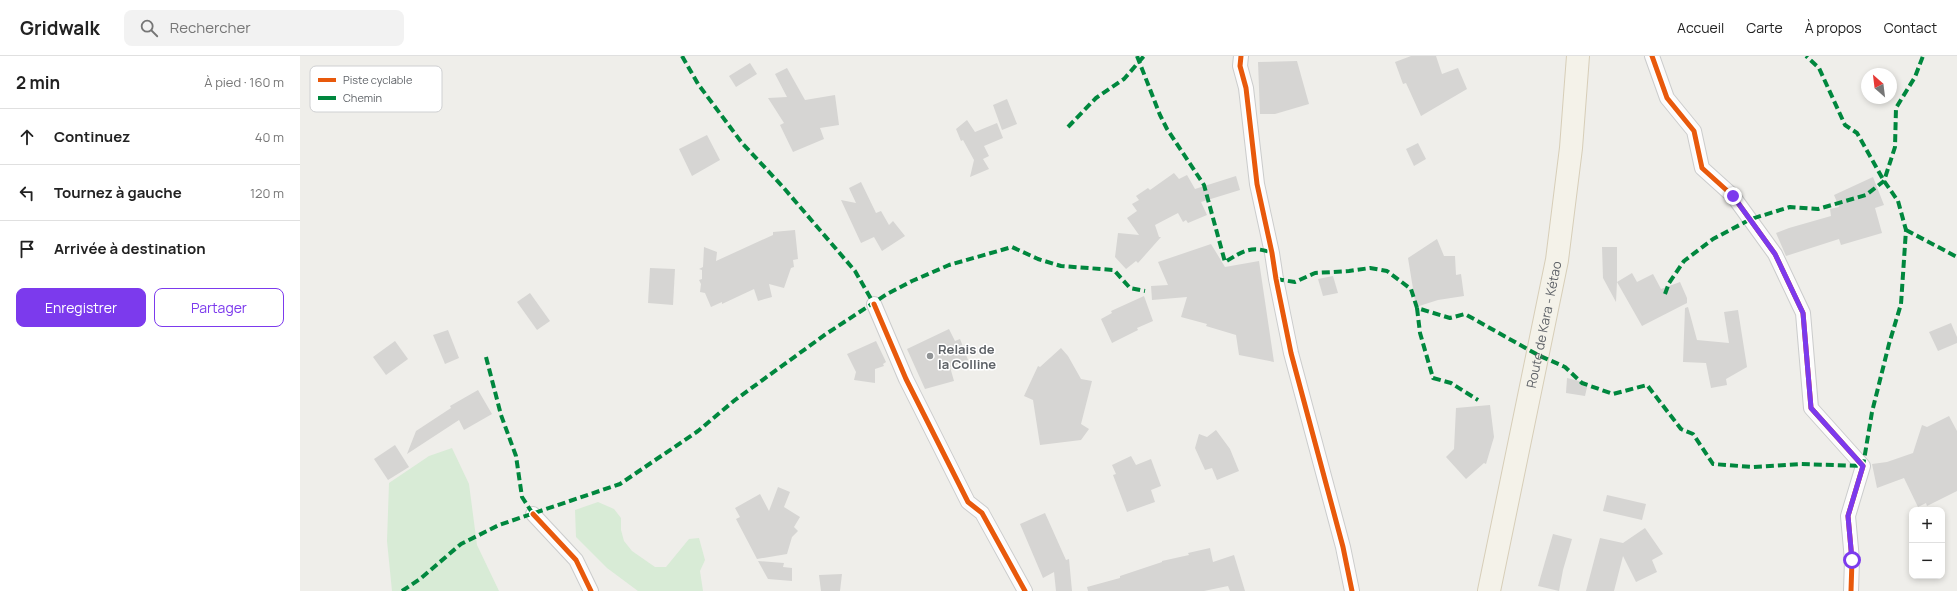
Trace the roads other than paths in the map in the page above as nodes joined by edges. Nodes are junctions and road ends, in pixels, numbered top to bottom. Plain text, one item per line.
1 (1241, 56) edge
2 (1578, 56) edge
3 (1652, 56) edge
4 (874, 304) dead end
5 (533, 514) dead end
6 (591, 591) edge
7 (1025, 591) edge
8 (1352, 591) edge
9 (1489, 591) edge
10 (1851, 591) edge

1 - 8 street
2 - 9 main road, Route de Kara - Kétao
3 - 10 street
4 - 7 street
5 - 6 street

